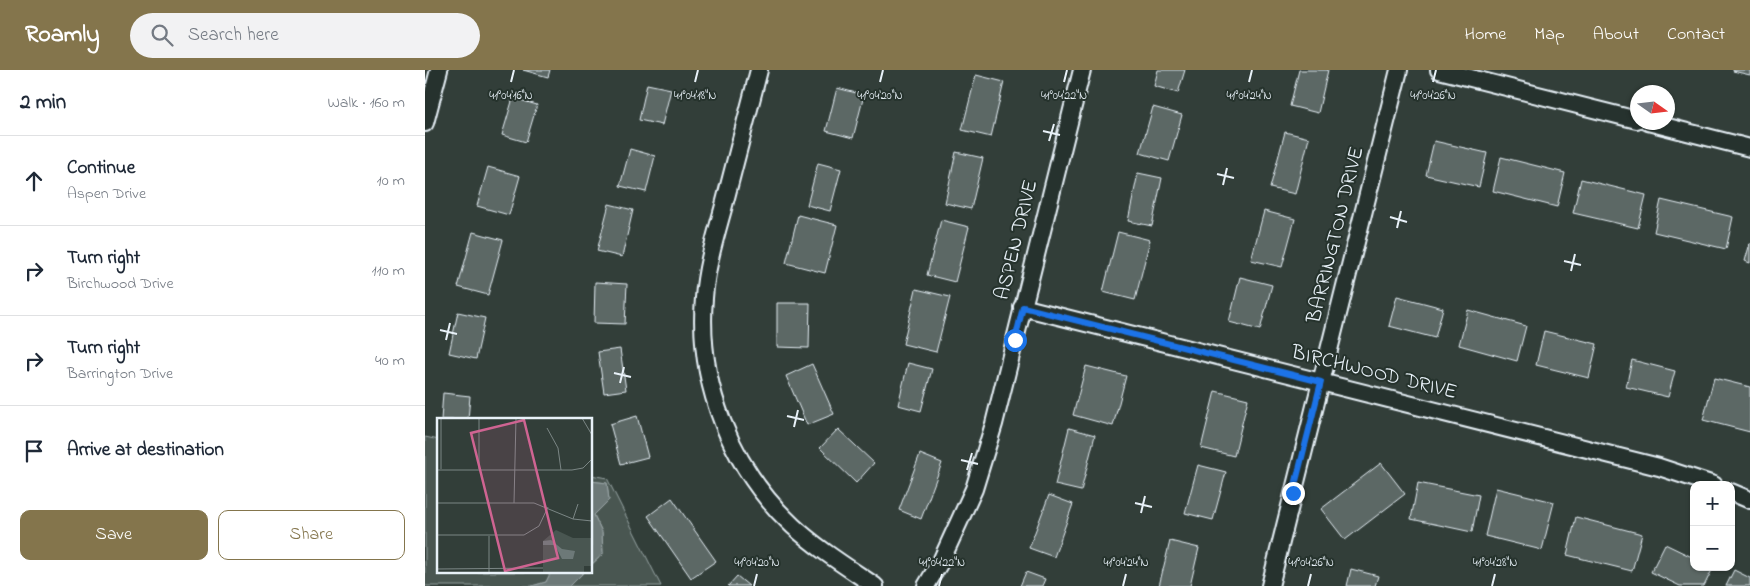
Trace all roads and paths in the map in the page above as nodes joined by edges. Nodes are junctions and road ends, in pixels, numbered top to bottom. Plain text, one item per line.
1 (439, 70) edge
2 (759, 70) edge
3 (1082, 70) edge
4 (1399, 70) edge
5 (1439, 70) edge
6 (1630, 118) edge
7 (425, 123) edge
8 (1675, 129) edge
9 (1750, 148) edge
10 (1023, 307) junction
11 (1321, 382) junction
12 (1702, 481) edge
13 (1735, 494) edge
14 (1750, 500) edge
15 (875, 586) edge
16 (926, 586) edge
17 (1270, 586) edge

1 - 7 street
2 - 15 street
3 - 10 street, ASPEN DRIVE
4 - 11 street, BARRINGTON DRIVE
5 - 6 street
8 - 9 street
10 - 11 street, BIRCHWOOD DRIVE
10 - 16 street, ASPEN DRIVE
11 - 12 street, BIRCHWOOD DRIVE
11 - 17 street, BARRINGTON DRIVE
13 - 14 street

